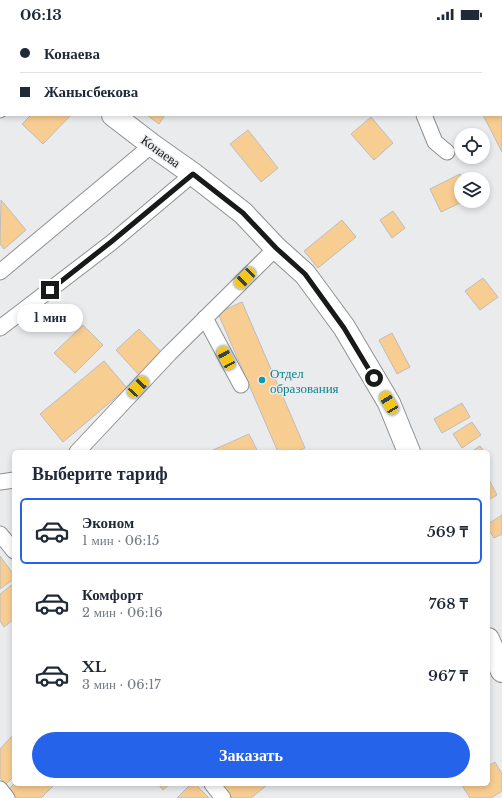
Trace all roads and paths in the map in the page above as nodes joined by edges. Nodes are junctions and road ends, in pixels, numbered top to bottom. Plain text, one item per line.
1 (114, 116) edge
2 (424, 116) edge
3 (152, 145) junction
4 (447, 152) dead end
5 (193, 174) junction
6 (276, 248) junction
7 (2, 268) edge
8 (205, 318) junction
9 (0, 328) edge
10 (241, 385) dead end
11 (79, 450) edge
12 (408, 450) edge
13 (12, 480) edge
14 (0, 482) edge
15 (0, 534) edge
16 (12, 549) edge
17 (490, 644) edge
18 (502, 672) edge
19 (214, 786) edge
20 (0, 789) edge
21 (8, 798) edge
22 (224, 798) edge

1 - 3 main road, Конаева
2 - 4 street
3 - 5 main road, Конаева
3 - 7 street
5 - 6 main road, Конаева
5 - 9 street
6 - 8 street
6 - 12 main road, Конаева
8 - 10 street
8 - 11 street
13 - 14 street
15 - 16 street
17 - 18 main road
19 - 22 street
20 - 21 street

